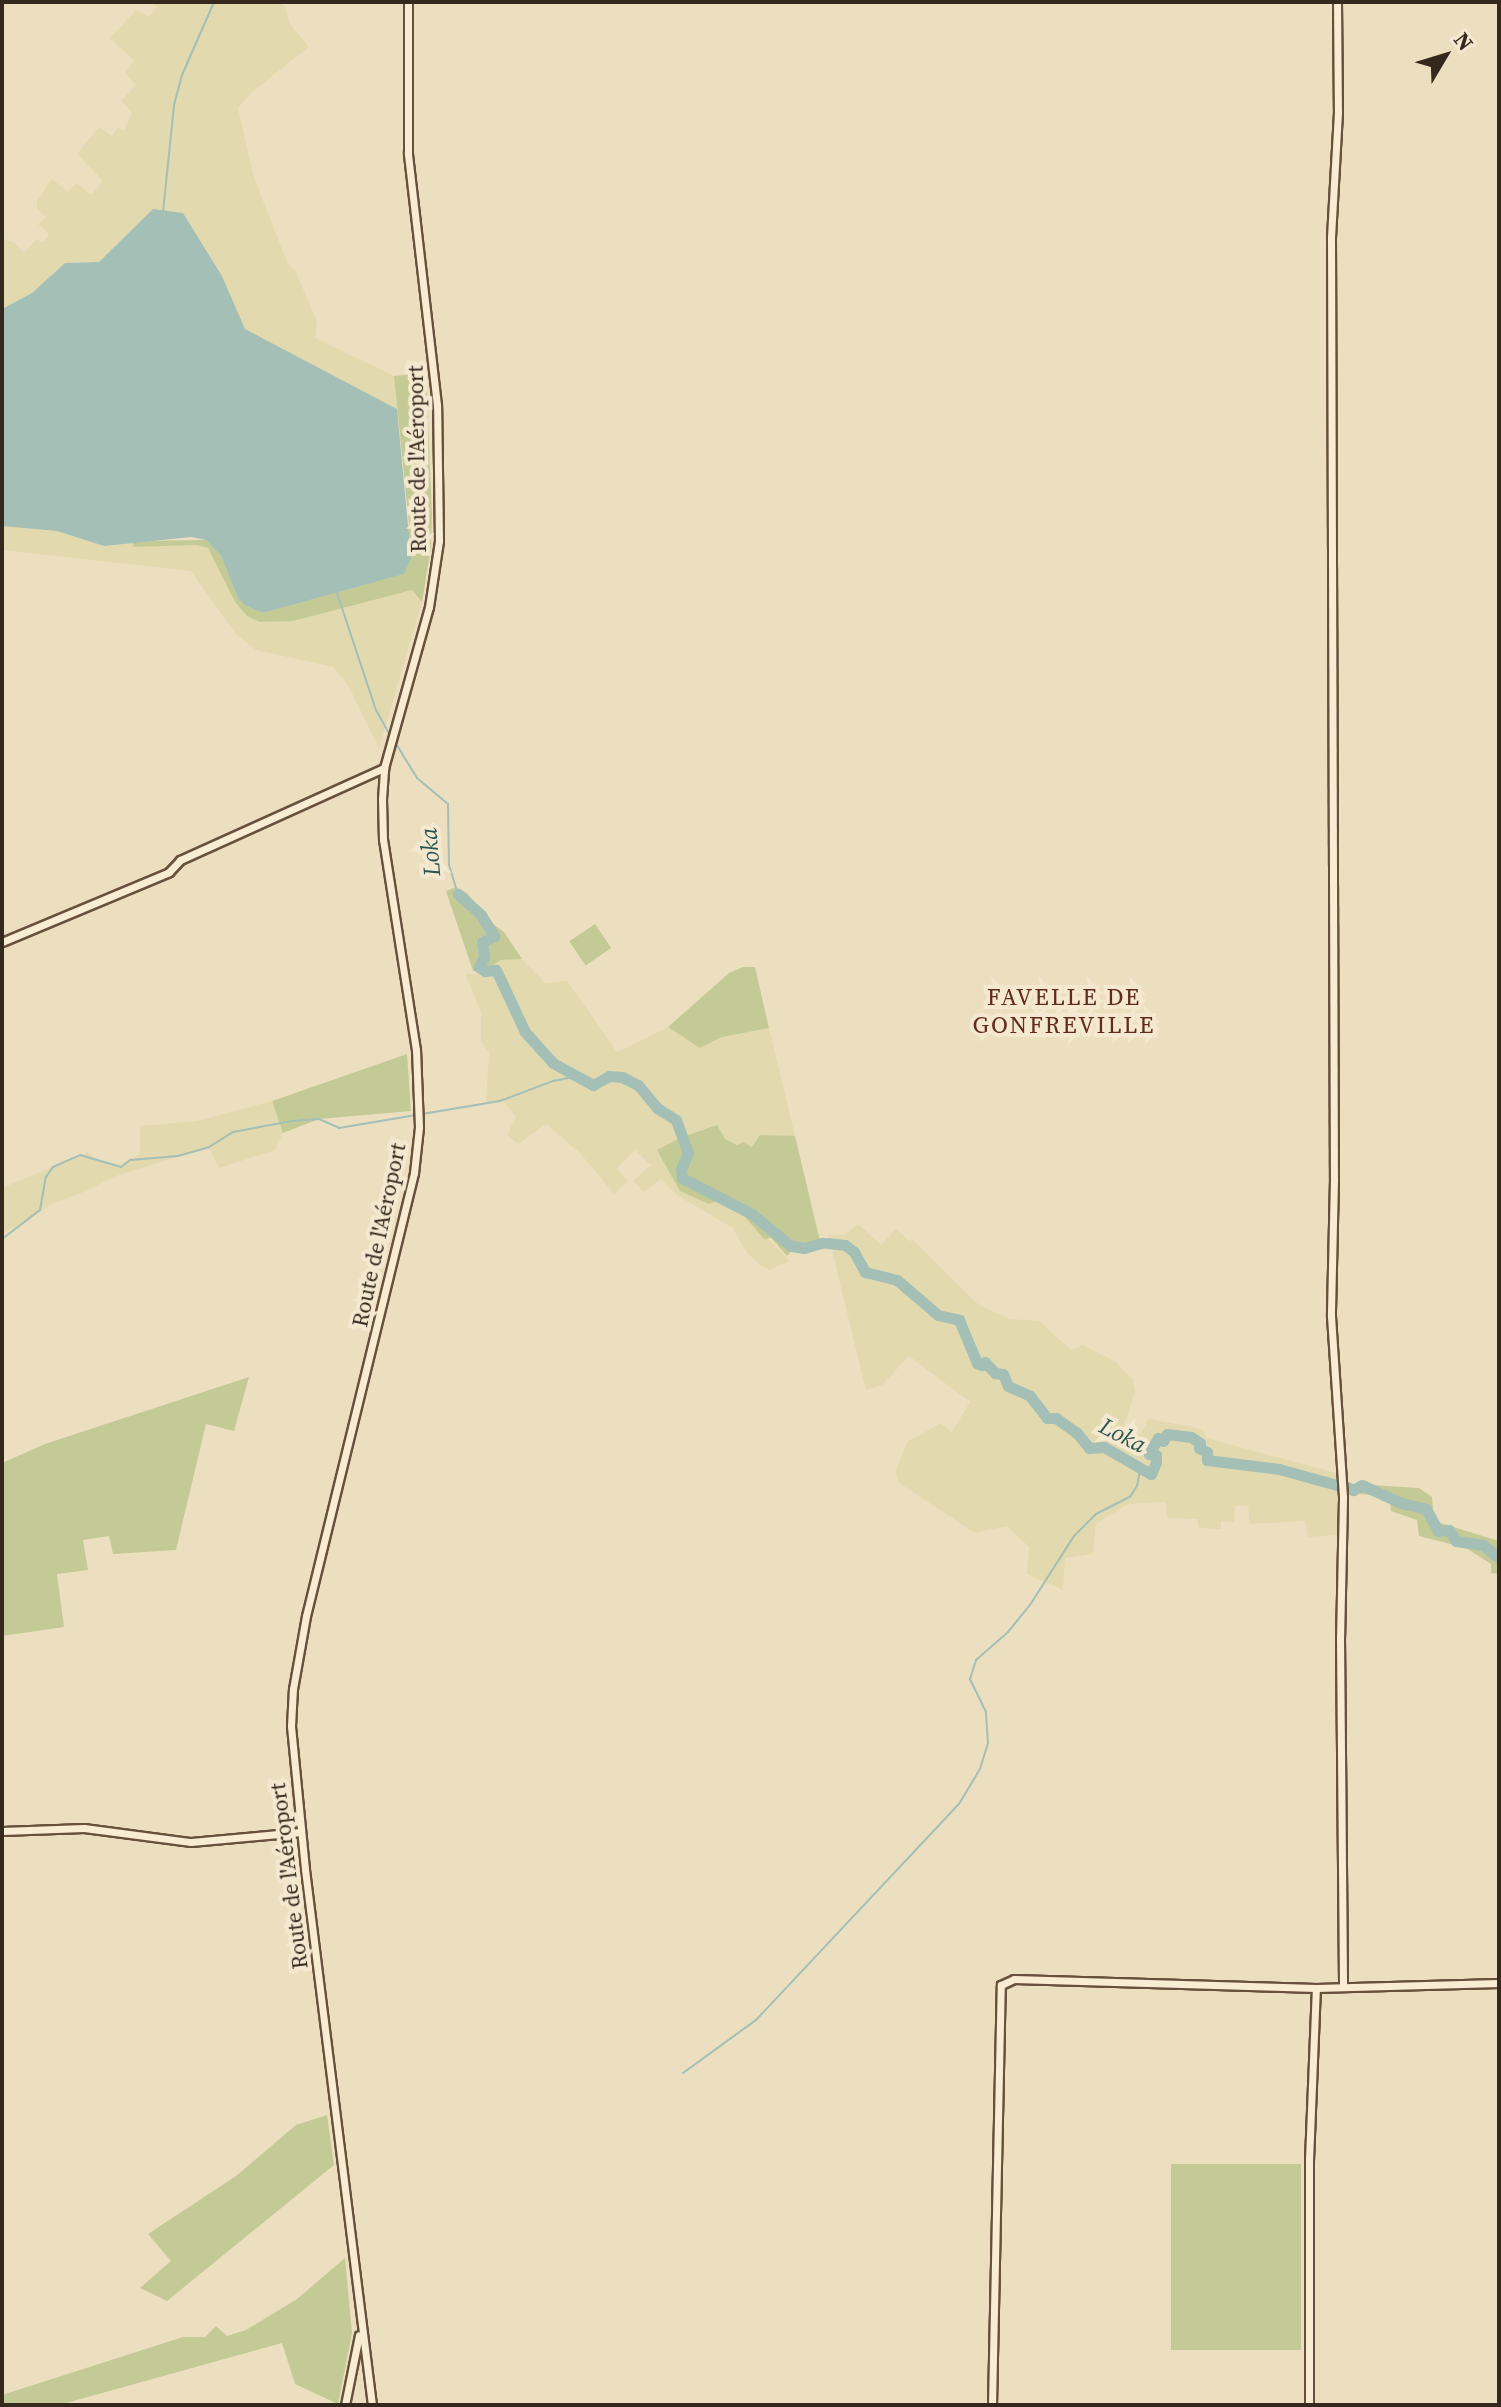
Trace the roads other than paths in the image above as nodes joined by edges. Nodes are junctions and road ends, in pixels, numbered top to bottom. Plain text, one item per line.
1 (408, 2) edge
2 (1337, 2) edge
3 (384, 768) junction
4 (2, 942) edge
5 (2, 1831) edge
6 (301, 1832) junction
7 (1499, 1983) edge
8 (1343, 1986) junction
9 (1316, 1988) junction
10 (360, 2329) junction
11 (345, 2405) edge
12 (372, 2405) edge
13 (992, 2405) edge
14 (1309, 2405) edge

1 - 3 street, Route de l'Aéroport
2 - 8 street
3 - 4 street
3 - 6 street, Route de l'Aéroport
5 - 6 street
6 - 10 street, Route de l'Aéroport
7 - 8 street
8 - 9 street
9 - 13 street
9 - 14 street
10 - 11 street, Route de l'Aéroport
10 - 12 street, Route de l'Aéroport

